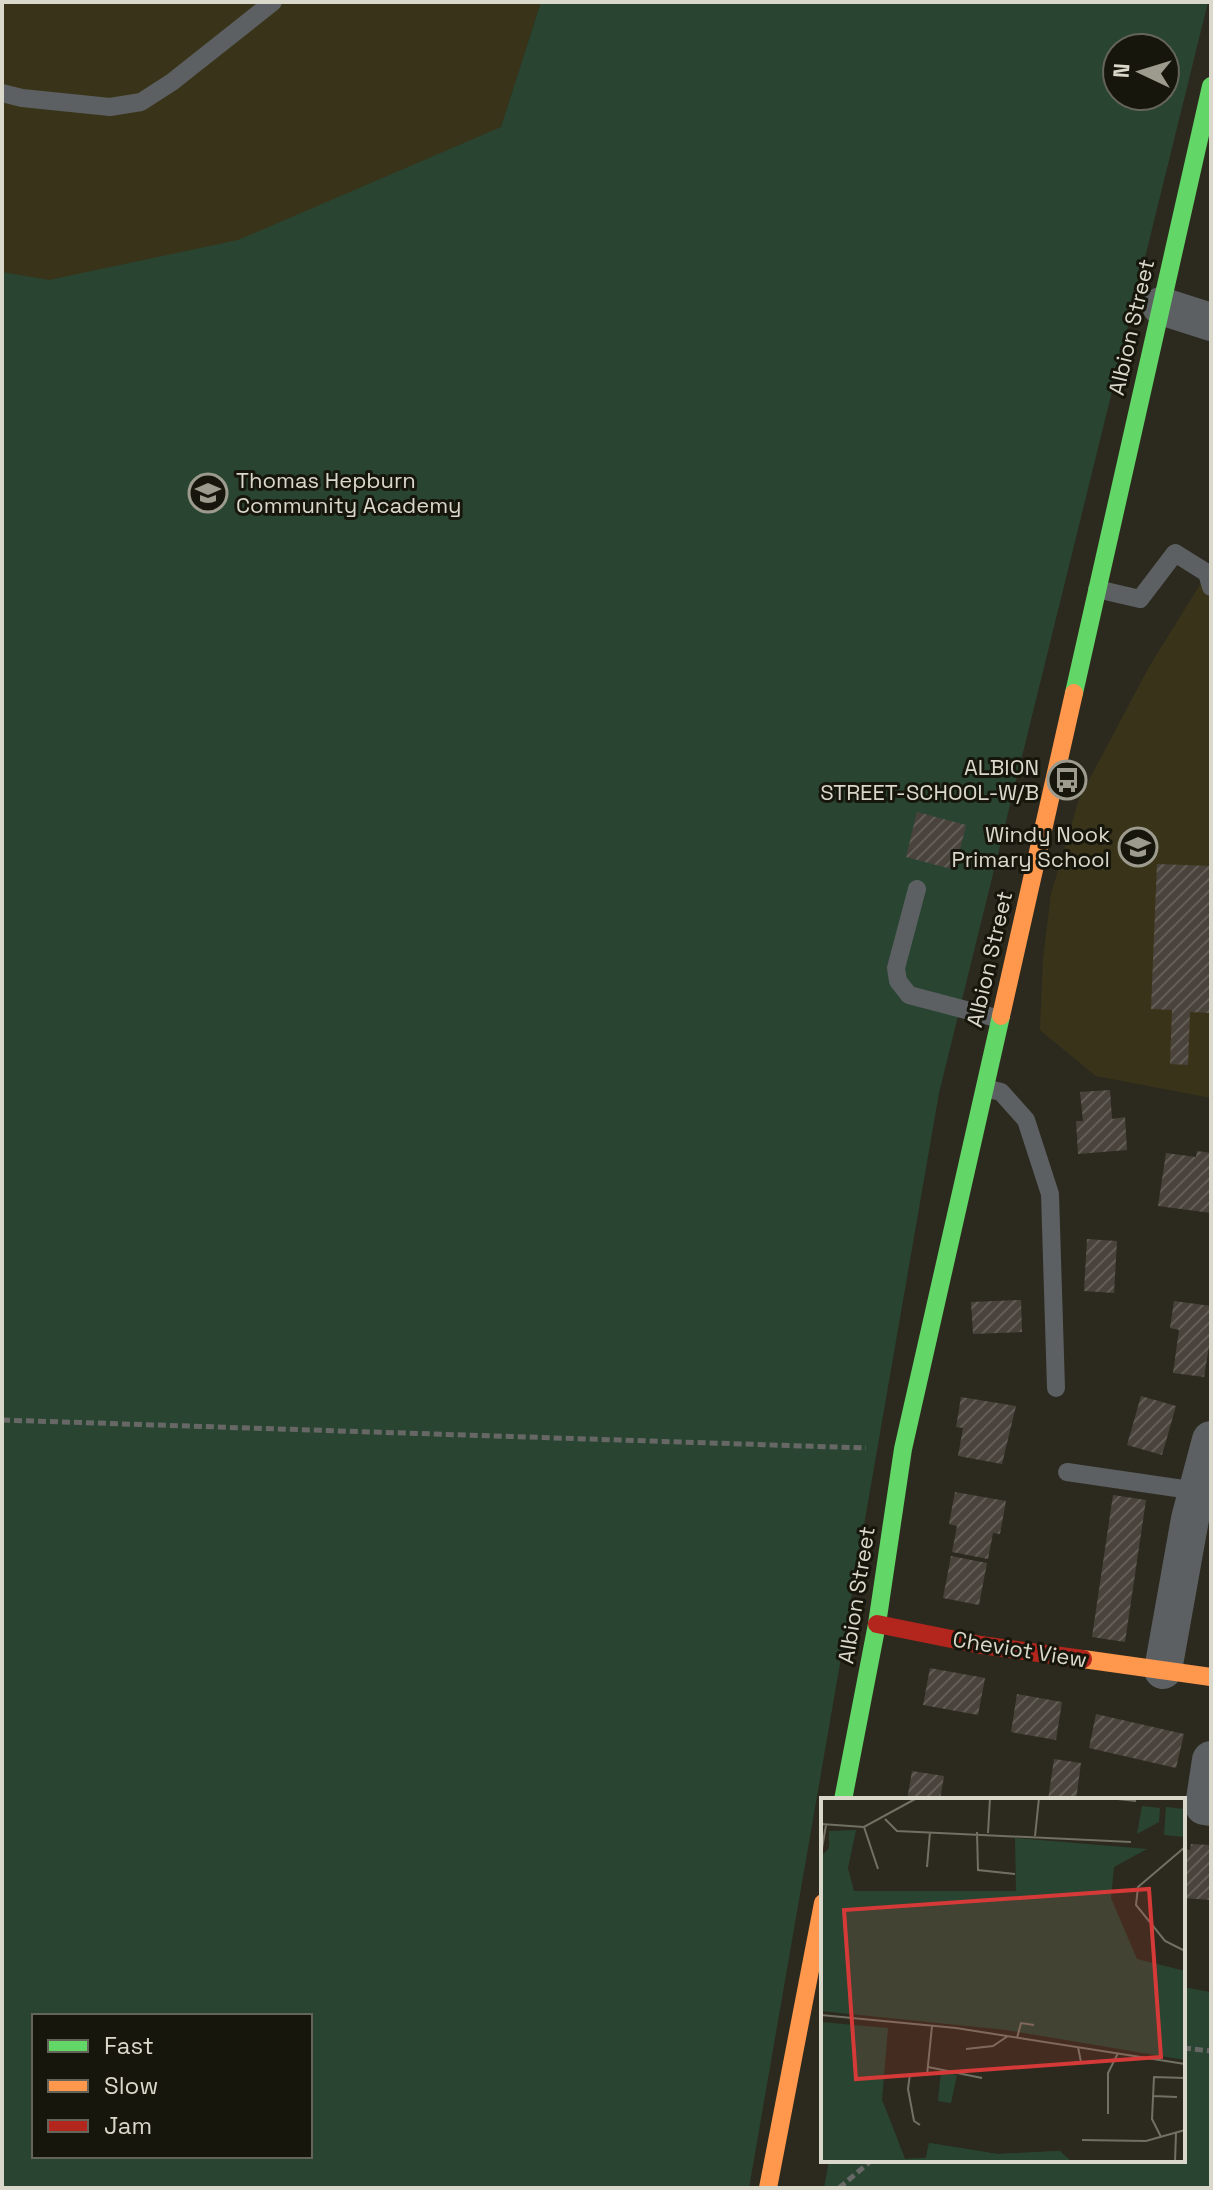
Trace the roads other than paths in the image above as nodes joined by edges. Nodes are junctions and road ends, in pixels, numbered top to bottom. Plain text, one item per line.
1 (273, 2) edge
2 (1211, 86) edge
3 (2, 93) edge
4 (1161, 306) junction
5 (1211, 322) edge
6 (1211, 587) edge
7 (1096, 589) junction
8 (917, 889) dead end
9 (1000, 1019) junction
10 (984, 1087) junction
11 (1056, 1388) dead end
12 (1211, 1440) edge
13 (1067, 1472) dead end
14 (1197, 1491) junction
15 (877, 1624) junction
16 (1163, 1670) junction
17 (1211, 1677) edge
18 (1211, 1760) edge
19 (843, 1798) edge
20 (1211, 1807) edge
21 (821, 1913) edge
22 (768, 2188) edge

1 - 3 lane
2 - 4 street, Albion Street
4 - 5 street
4 - 7 street, Albion Street
6 - 7 lane
7 - 9 street, Albion Street
8 - 9 lane
9 - 10 street, Albion Street
10 - 11 lane
10 - 15 street, Albion Street
12 - 14 street
13 - 14 lane
14 - 16 street
15 - 16 street, Cheviot View
15 - 19 street, Albion Street
16 - 17 street, Cheviot View
18 - 20 street
21 - 22 street

